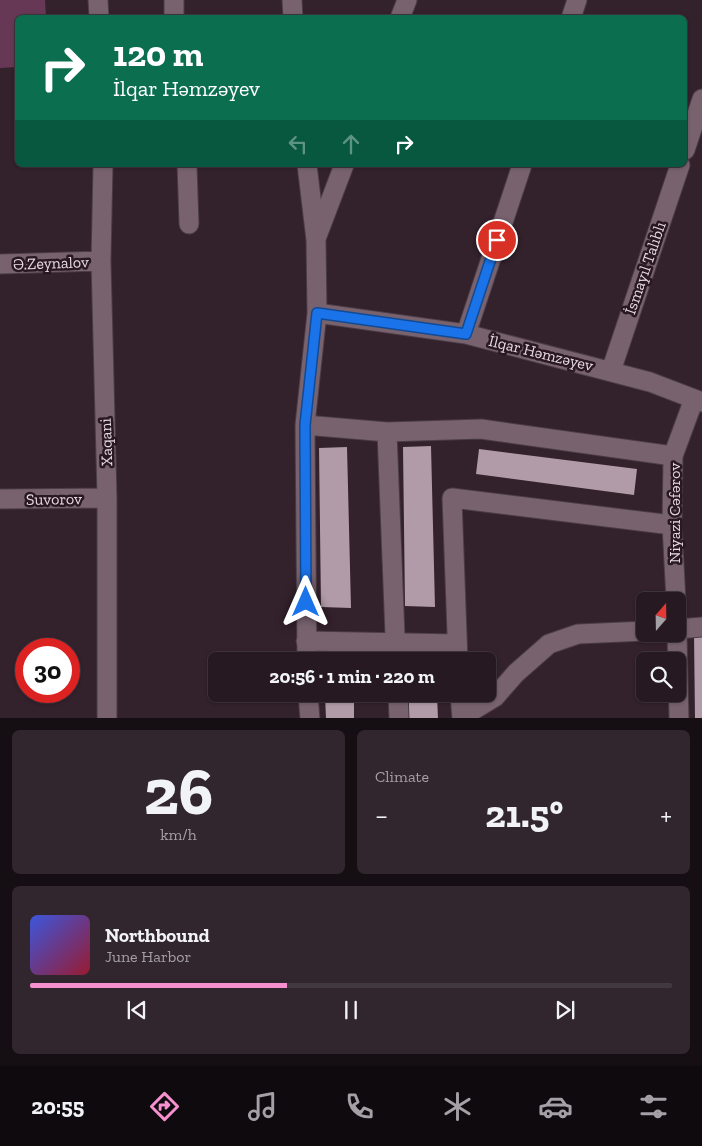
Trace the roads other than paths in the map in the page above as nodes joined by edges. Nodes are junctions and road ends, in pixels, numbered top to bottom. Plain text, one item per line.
1 (98, 0) edge
2 (174, 0) edge
3 (292, 0) edge
4 (407, 0) edge
5 (577, 0) edge
6 (99, 15) edge
7 (174, 15) edge
8 (292, 15) edge
9 (401, 15) edge
10 (572, 15) edge
11 (702, 100) edge
12 (687, 144) edge
13 (103, 167) edge
14 (187, 167) edge
15 (307, 167) edge
16 (343, 167) edge
17 (521, 167) edge
18 (679, 167) edge
19 (189, 224) dead end
20 (316, 240) junction
21 (101, 261) junction
22 (0, 264) edge
23 (317, 313) junction
24 (466, 334) junction
25 (611, 371) junction
26 (698, 401) edge
27 (305, 425) junction
28 (386, 432) junction
29 (673, 456) junction
30 (108, 498) junction
31 (0, 500) edge
32 (672, 525) junction
33 (676, 592) edge
34 (702, 627) edge
35 (686, 628) edge
36 (636, 631) edge
37 (306, 641) junction
38 (677, 642) edge
39 (307, 652) edge
40 (396, 652) edge
41 (458, 652) edge
42 (309, 702) edge
43 (398, 702) edge
44 (461, 702) edge
45 (107, 718) edge
46 (310, 718) edge
47 (399, 718) edge
48 (462, 718) edge
49 (680, 718) edge

1 - 6 street
2 - 7 street
3 - 8 street
4 - 9 street
5 - 10 street
11 - 12 street
13 - 21 street, Xaqani
14 - 19 street
15 - 20 street
16 - 20 street
17 - 24 street
18 - 25 street, İsmayıl Talıblı
20 - 23 street
21 - 22 street, Ə.Zeynalov
21 - 30 street, Xaqani
23 - 24 street, İlqar Həmzəyev
23 - 27 street
24 - 25 street, İlqar Həmzəyev
25 - 26 street, İlqar Həmzəyev
26 - 29 street, Niyazi Cəfərov
27 - 28 street
27 - 37 street
28 - 29 street
28 - 40 street
29 - 32 street, Niyazi Cəfərov
30 - 31 street, Suvorov
30 - 45 street, Xaqani
32 - 33 street, Niyazi Cəfərov
32 - 41 street
34 - 35 street
36 - 48 street
37 - 39 street
37 - 40 street
38 - 49 street
42 - 46 street
43 - 47 street
44 - 48 street

